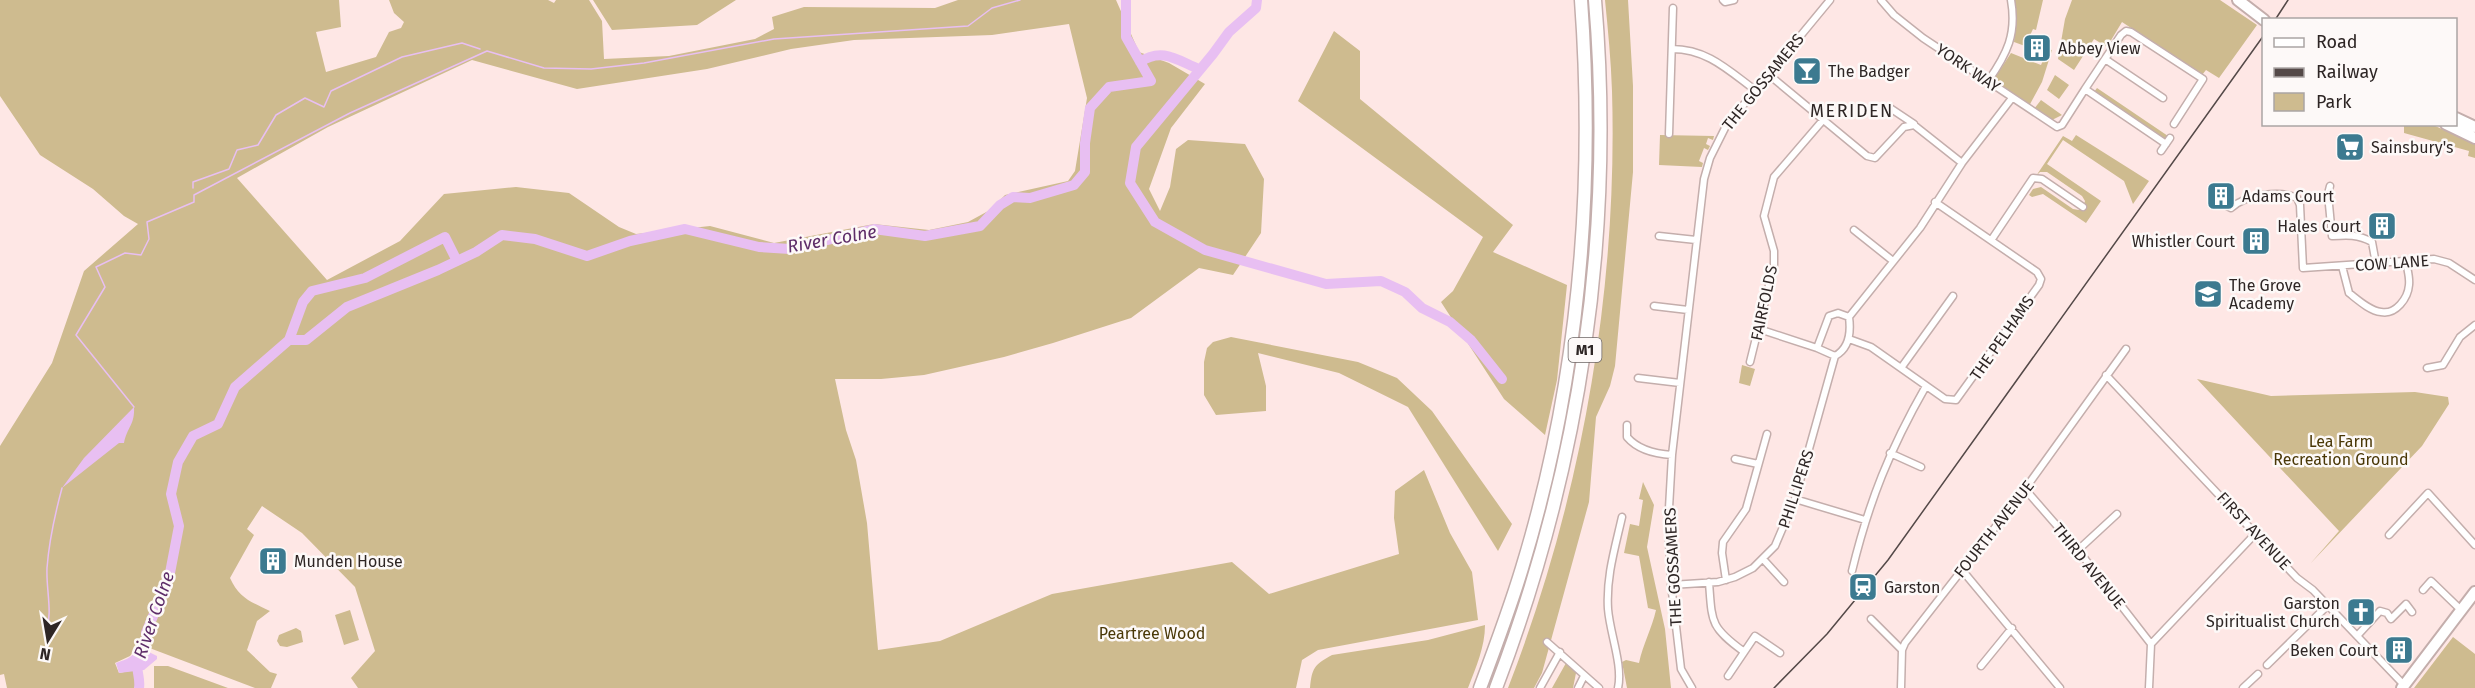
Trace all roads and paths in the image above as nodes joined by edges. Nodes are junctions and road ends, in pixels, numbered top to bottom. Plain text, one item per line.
1 (1581, 0) edge
2 (1595, 0) edge
3 (1723, 0) edge
4 (1734, 0) edge
5 (1830, 0) edge
6 (1881, 0) edge
7 (2011, 0) edge
8 (2238, 0) edge
9 (1673, 8) dead end
10 (2260, 17) edge
11 (1672, 49) junction
12 (2105, 59) junction
13 (1768, 74) junction
14 (1988, 81) junction
15 (2085, 89) junction
16 (1755, 90) junction
17 (2012, 98) junction
18 (2163, 98) dead end
19 (1890, 108) dead end
20 (2457, 118) edge
21 (1823, 120) junction
22 (2174, 124) dead end
23 (1914, 125) junction
24 (2450, 126) edge
25 (2475, 127) edge
26 (1669, 134) dead end
27 (2475, 138) edge
28 (2161, 151) dead end
29 (1962, 163) junction
30 (2330, 186) dead end
31 (1935, 202) junction
32 (2225, 205) dead end
33 (2083, 207) dead end
34 (1854, 230) dead end
35 (1659, 236) dead end
36 (1992, 239) junction
37 (1696, 240) junction
38 (1893, 261) junction
39 (2406, 261) junction
40 (2376, 264) junction
41 (2342, 266) junction
42 (2475, 280) edge
43 (1953, 296) dead end
44 (1654, 306) dead end
45 (1688, 310) junction
46 (1849, 317) junction
47 (2475, 325) edge
48 (1759, 329) junction
49 (1849, 339) junction
50 (1817, 348) junction
51 (2126, 349) dead end
52 (1835, 356) junction
53 (1750, 362) dead end
54 (1900, 368) junction
55 (2427, 368) dead end
56 (2106, 375) junction
57 (1638, 378) dead end
58 (1680, 383) junction
59 (1926, 386) junction
60 (1627, 425) dead end
61 (1767, 434) dead end
62 (1890, 453) junction
63 (1672, 455) junction
64 (1735, 459) dead end
65 (1758, 464) junction
66 (1921, 467) dead end
67 (2025, 489) junction
68 (1795, 499) junction
69 (2117, 514) dead end
70 (1622, 517) dead end
71 (1865, 520) junction
72 (2256, 533) junction
73 (2389, 534) dead end
74 (2475, 545) edge
75 (2078, 549) junction
76 (1763, 559) junction
77 (1962, 570) junction
78 (1852, 571) dead end
79 (1726, 580) junction
80 (1709, 582) junction
81 (1784, 582) dead end
82 (1671, 585) junction
83 (2423, 590) dead end
84 (2475, 592) edge
85 (2328, 605) junction
86 (2461, 610) junction
87 (2412, 612) dead end
88 (1871, 619) dead end
89 (2012, 628) junction
90 (2357, 636) junction
91 (1547, 642) dead end
92 (2151, 644) junction
93 (1902, 650) junction
94 (1743, 651) junction
95 (1560, 652) junction
96 (1780, 654) dead end
97 (2266, 665) dead end
98 (1981, 666) dead end
99 (2258, 674) dead end
100 (1584, 676) junction
101 (1728, 676) dead end
102 (2056, 686) edge
103 (2403, 687) edge
104 (1480, 688) edge
105 (1496, 688) edge
106 (1540, 688) edge
107 (1578, 688) edge
108 (1599, 688) edge
109 (1618, 688) edge
110 (1692, 688) edge
111 (1901, 688) edge
112 (2149, 688) edge
113 (2243, 688) edge

1 - 104 highway, M1
2 - 105 highway, M1
3 - 4 street
5 - 13 street, THE GOSSAMERS
6 - 14 street, YORK WAY
7 - 14 street
8 - 10 main road
9 - 11 street
11 - 16 street
11 - 26 street
12 - 15 street
12 - 18 street
12 - 22 street
13 - 16 street, THE GOSSAMERS
13 - 21 street
14 - 17 street, YORK WAY
15 - 17 street, YORK WAY
15 - 28 street
16 - 37 street, THE GOSSAMERS
17 - 29 street
19 - 23 street
20 - 25 main road
21 - 23 street
21 - 48 street, FAIRFOLDS
23 - 29 street
24 - 27 main road
29 - 31 street
30 - 40 street
31 - 36 street, THE PELHAMS
31 - 38 street
32 - 41 street, COW LANE
33 - 36 street
34 - 38 street
35 - 37 street
36 - 59 street, THE PELHAMS
37 - 45 street, THE GOSSAMERS
38 - 46 street
39 - 40 street, COW LANE
39 - 41 street
39 - 42 street, COW LANE
40 - 41 street, COW LANE
43 - 54 street
44 - 45 street
45 - 58 street, THE GOSSAMERS
46 - 49 street
46 - 50 street
47 - 55 street
48 - 50 street
48 - 53 street, FAIRFOLDS
49 - 52 street, PHILLIPERS
49 - 54 street, THE PELHAMS
50 - 52 street
51 - 56 street, FOURTH AVENUE
52 - 68 street, PHILLIPERS
54 - 59 street, THE PELHAMS
56 - 67 street, FOURTH AVENUE
56 - 72 street, FIRST AVENUE
57 - 58 street
58 - 63 street, THE GOSSAMERS
59 - 62 street
60 - 63 street
61 - 65 street
62 - 66 street
62 - 71 street
63 - 82 street, THE GOSSAMERS
64 - 65 street
65 - 79 street
67 - 75 street, THIRD AVENUE
67 - 77 street, FOURTH AVENUE
68 - 71 street
68 - 76 street, PHILLIPERS
69 - 75 street
70 - 109 street
71 - 78 street
72 - 85 street, FIRST AVENUE
72 - 92 street
73 - 74 street
75 - 92 street, THIRD AVENUE
76 - 79 street, PHILLIPERS
76 - 81 street
77 - 89 street
77 - 93 street, FOURTH AVENUE
79 - 80 street, PHILLIPERS
80 - 82 street, PHILLIPERS
80 - 94 street
82 - 110 street, THE GOSSAMERS
83 - 86 street
84 - 86 main road
85 - 90 street, FIRST AVENUE
85 - 97 street
86 - 103 main road
87 - 90 street
88 - 93 street
89 - 98 street
89 - 102 street
90 - 103 street, FIRST AVENUE
91 - 95 street
92 - 112 street
93 - 111 street
94 - 96 street
94 - 101 street
95 - 100 street
95 - 106 street
99 - 113 street
100 - 107 street
100 - 108 street

